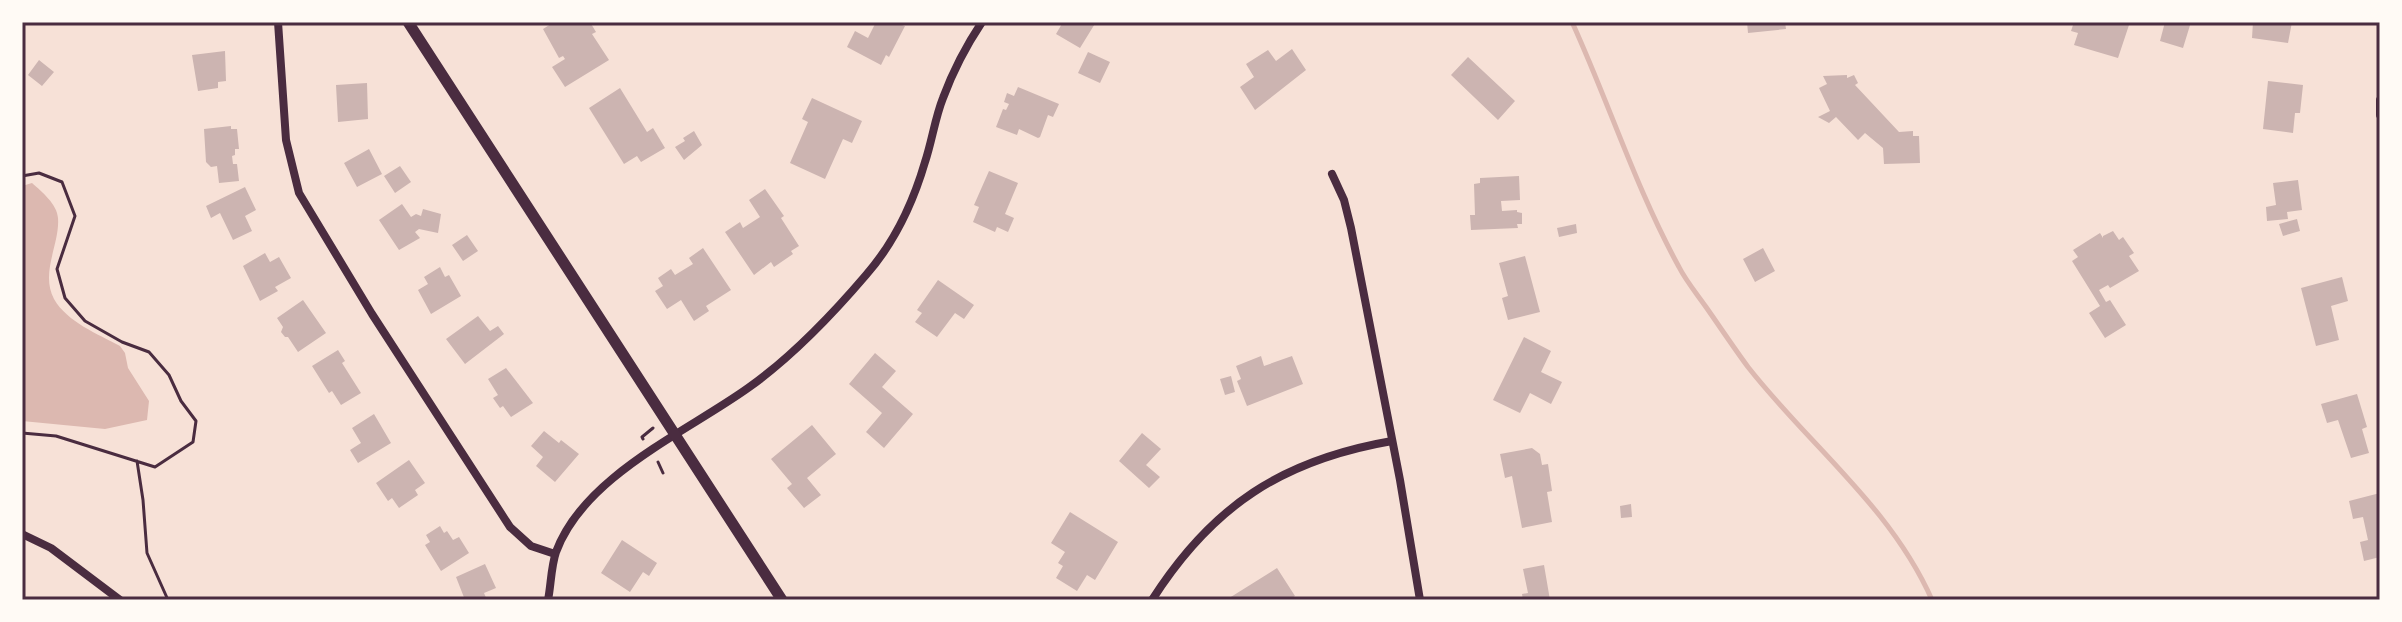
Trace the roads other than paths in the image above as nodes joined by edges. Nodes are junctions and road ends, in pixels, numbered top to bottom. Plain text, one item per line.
1 (278, 22) edge
2 (408, 22) edge
3 (982, 22) edge
4 (2380, 100) edge
5 (2380, 115) edge
6 (1332, 174) dead end
7 (676, 434) junction
8 (1392, 441) junction
9 (22, 534) edge
10 (555, 554) junction
11 (120, 600) edge
12 (548, 600) edge
13 (782, 600) edge
14 (1152, 600) edge
15 (1420, 600) edge

1 - 10 street
2 - 7 main road
3 - 7 street
4 - 5 street
6 - 8 street
7 - 10 street
7 - 13 main road
8 - 14 street
8 - 15 street
9 - 11 street
10 - 12 street

